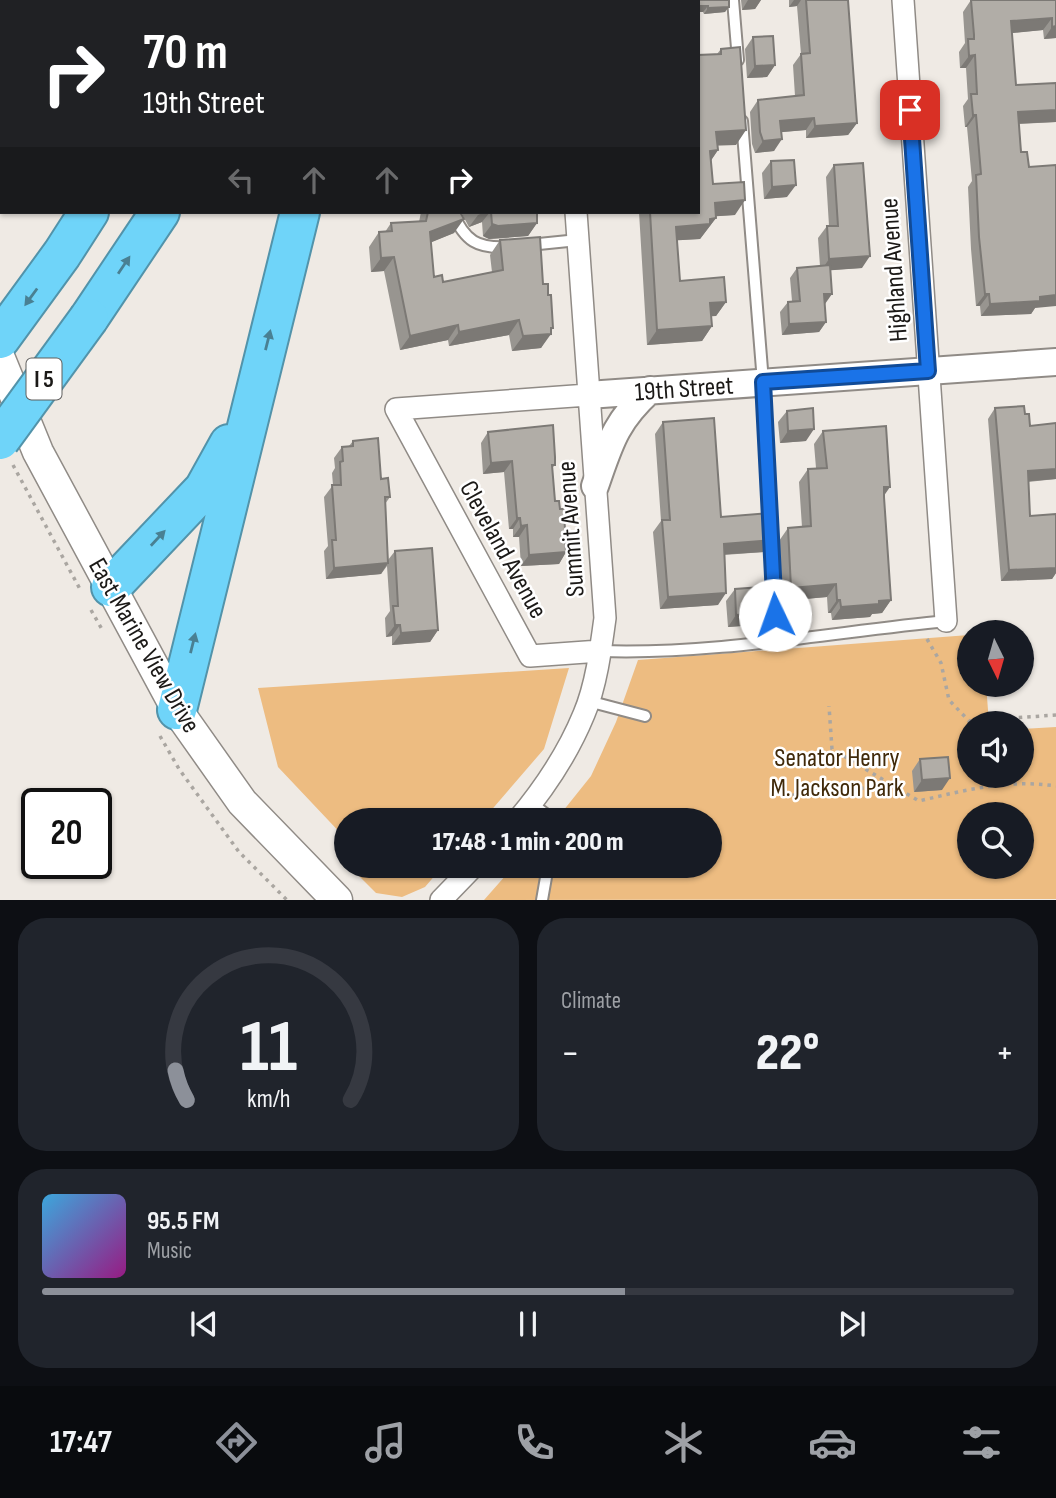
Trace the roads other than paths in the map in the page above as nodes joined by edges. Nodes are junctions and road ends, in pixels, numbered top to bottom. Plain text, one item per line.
1 (733, 0) edge
2 (902, 0) edge
3 (738, 68) edge
4 (741, 109) edge
5 (88, 214) edge
6 (159, 214) edge
7 (299, 214) edge
8 (453, 214) edge
9 (576, 214) edge
10 (578, 240) junction
11 (0, 339) edge
12 (0, 359) edge
13 (1056, 362) edge
14 (928, 371) junction
15 (763, 382) junction
16 (650, 390) junction
17 (588, 395) junction
18 (251, 406) junction
19 (396, 409) joint
20 (0, 440) edge
21 (595, 486) junction
22 (111, 587) junction
23 (946, 621) joint
24 (776, 641) junction
25 (600, 651) junction
26 (588, 701) junction
27 (177, 710) junction
28 (645, 716) dead end
29 (531, 803) junction
30 (527, 808) edge
31 (538, 808) edge
32 (462, 878) edge
33 (546, 878) edge
34 (337, 900) edge
35 (441, 900) edge
36 (542, 900) edge

1 - 3 lane
2 - 14 street, Highland Avenue
4 - 15 lane
5 -> 11 highway, I 5
20 -> 6 highway, I 5, bridge
18 -> 7 highway
8 - 10 lane
9 - 10 street, Summit Avenue
10 - 17 street, Summit Avenue
12 - 22 main road, East Marine View Drive
13 - 14 street, 19th Street
14 - 15 street, 19th Street
14 - 23 street, Highland Avenue
15 - 16 street, 19th Street
15 - 24 lane
16 - 17 street, 19th Street
16 - 21 street
17 - 19 street, 19th Street
17 - 21 street, Summit Avenue
22 -> 18 highway
27 -> 18 highway
19 - 25 street, Cleveland Avenue
21 - 25 street, Summit Avenue
22 - 27 main road, East Marine View Drive
23 - 24 lane
24 - 25 lane
25 - 26 street, Summit Avenue
26 - 28 lane
26 - 29 street, Summit Avenue
27 - 34 main road, East Marine View Drive
29 - 30 street, Summit Avenue
29 - 31 lane
32 - 35 street
33 - 36 lane

